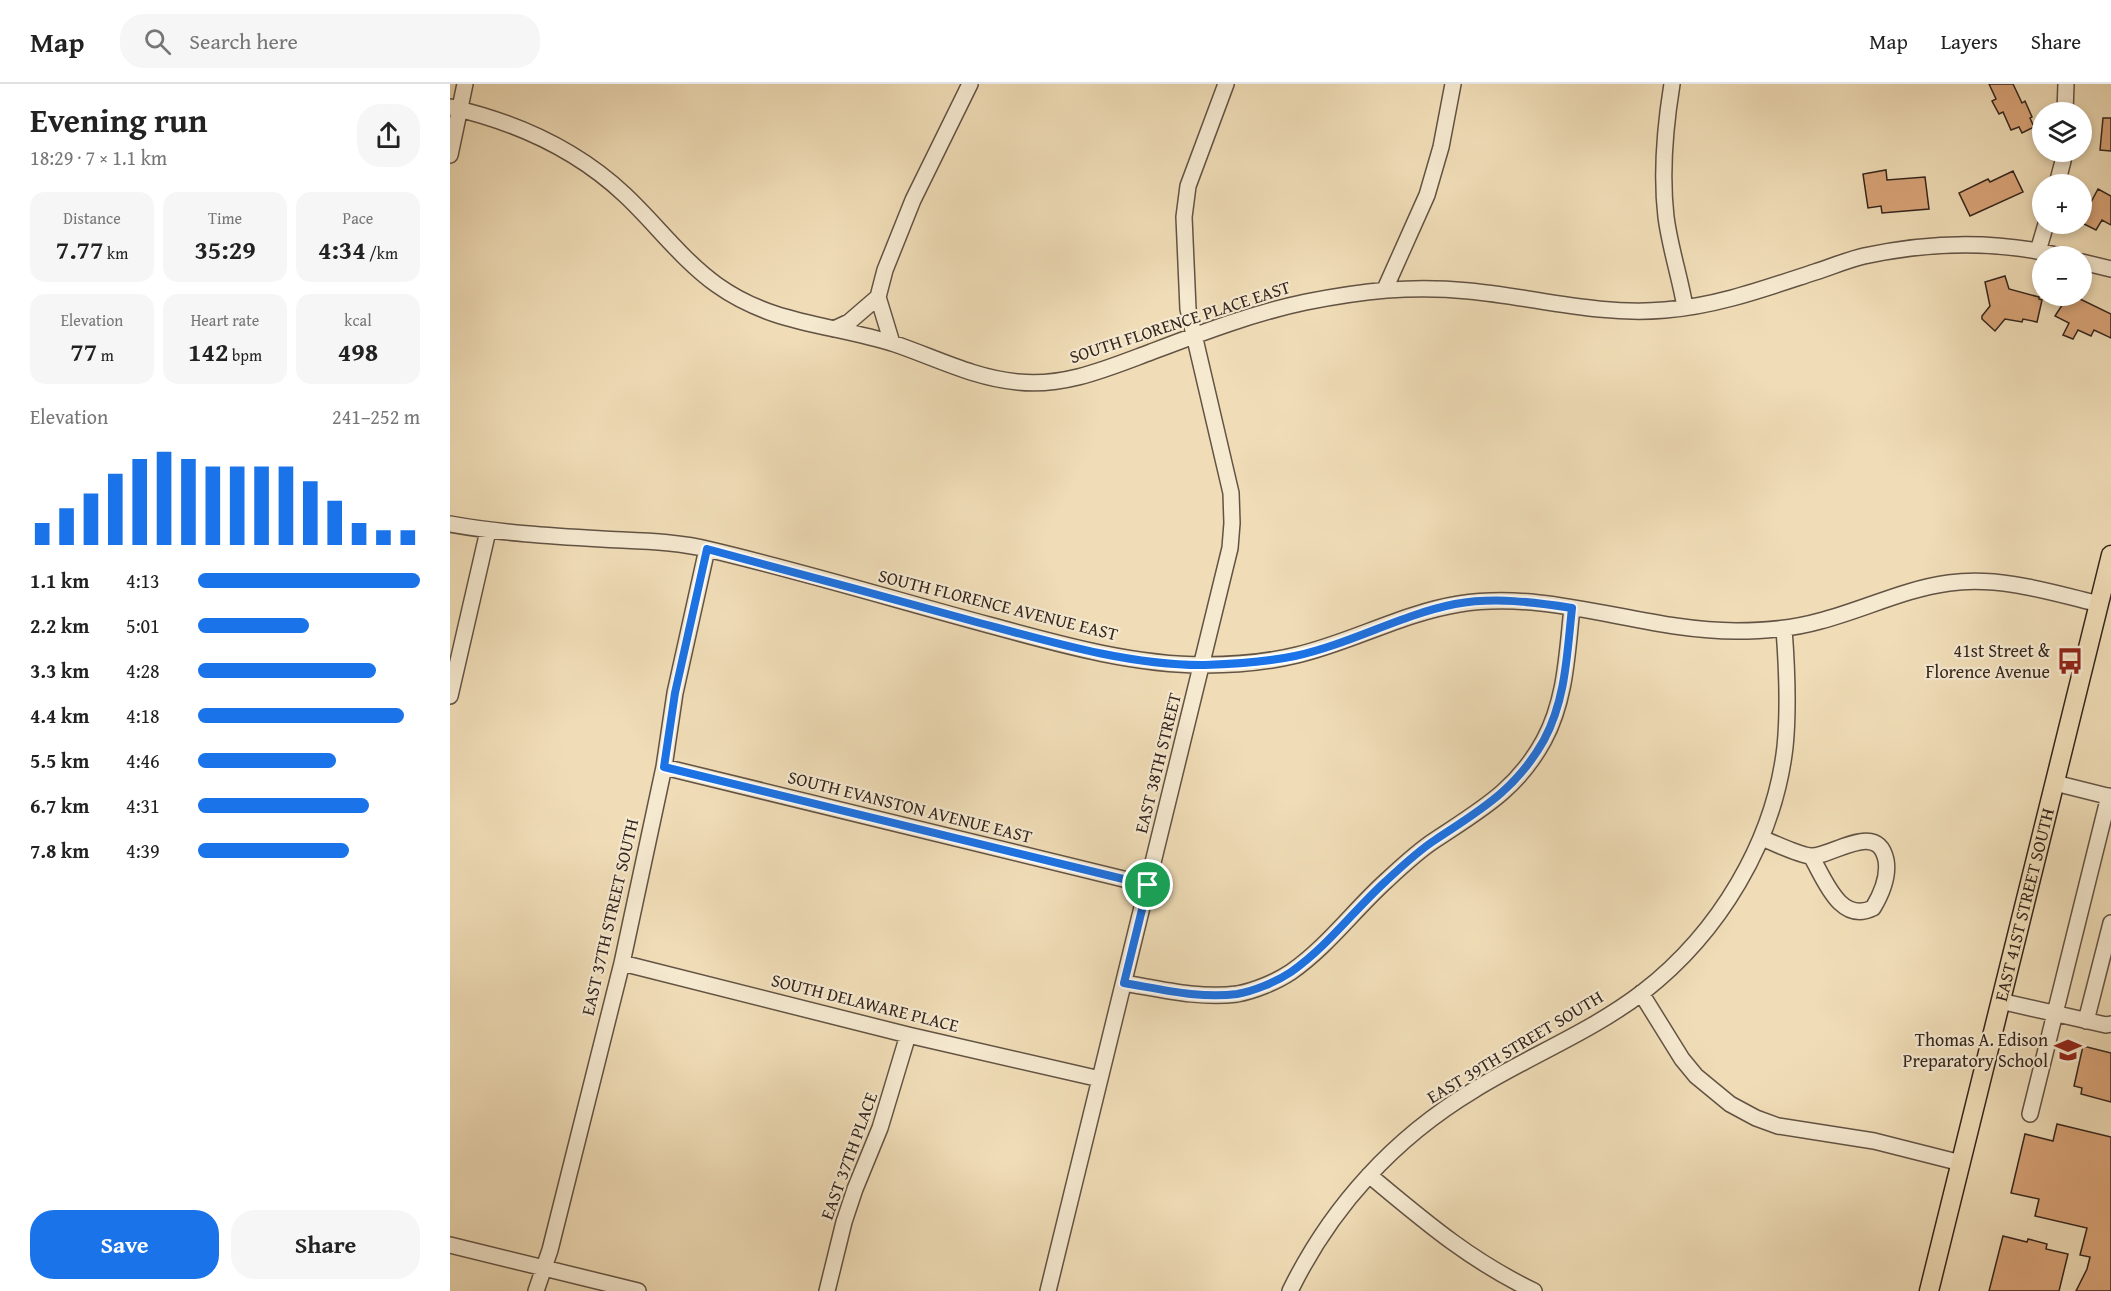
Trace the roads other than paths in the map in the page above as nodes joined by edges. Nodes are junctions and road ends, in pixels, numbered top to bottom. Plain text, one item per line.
1 (465, 84) edge
2 (970, 84) edge
3 (1226, 84) edge
4 (1454, 84) edge
5 (1672, 84) edge
6 (2066, 84) edge
7 (2065, 102) edge
8 (455, 109) edge
9 (450, 154) edge
10 (2032, 250) edge
11 (2092, 264) edge
12 (2111, 269) edge
13 (1385, 289) junction
14 (878, 297) junction
15 (1685, 308) junction
16 (834, 329) junction
17 (1195, 336) junction
18 (892, 343) junction
19 (450, 524) edge
20 (488, 531) junction
21 (707, 549) junction
22 (2111, 555) edge
23 (2099, 604) junction
24 (1572, 608) junction
25 (1784, 629) junction
26 (1203, 665) junction
27 (450, 696) edge
28 (664, 767) junction
29 (2055, 783) junction
30 (2110, 796) edge
31 (1761, 838) junction
32 (1811, 856) junction
33 (1148, 885) junction
34 (2111, 923) edge
35 (622, 963) junction
36 (1124, 983) junction
37 (1641, 993) junction
38 (2000, 1001) junction
39 (2055, 1014) junction
40 (2086, 1021) junction
41 (2111, 1024) edge
42 (908, 1035) junction
43 (1100, 1080) junction
44 (2030, 1114) dead end
45 (1961, 1163) junction
46 (1369, 1175) junction
47 (450, 1245) edge
48 (545, 1268) junction
49 (536, 1291) edge
50 (638, 1291) edge
51 (827, 1291) edge
52 (1048, 1291) edge
53 (1290, 1291) edge
54 (1534, 1291) edge
55 (1929, 1291) edge

1 - 8 street
2 - 14 street
3 - 17 street, EAST 38TH STREET
4 - 13 street
5 - 15 street
6 - 7 street
8 - 9 street
8 - 16 street, SOUTH FLORENCE PLACE EAST
10 - 15 street, SOUTH FLORENCE PLACE EAST
11 - 12 street
13 - 15 street, SOUTH FLORENCE PLACE EAST
13 - 17 street, SOUTH FLORENCE PLACE EAST
14 - 16 street
14 - 18 street
16 - 18 street, SOUTH FLORENCE PLACE EAST
17 - 18 street, SOUTH FLORENCE PLACE EAST
17 - 26 street, EAST 38TH STREET
19 - 20 street, SOUTH FLORENCE AVENUE EAST
20 - 21 street, SOUTH FLORENCE AVENUE EAST
20 - 27 street
21 - 26 street, SOUTH FLORENCE AVENUE EAST
21 - 28 street, EAST 37TH STREET SOUTH
22 - 23 main road, EAST 41ST STREET SOUTH
23 - 25 street, SOUTH FLORENCE AVENUE EAST
23 - 29 main road, EAST 41ST STREET SOUTH
24 - 25 street, SOUTH FLORENCE AVENUE EAST
24 - 26 street, SOUTH FLORENCE AVENUE EAST
24 - 36 street
25 - 31 street, EAST 39TH STREET SOUTH
26 - 33 street, EAST 38TH STREET
28 - 33 street, SOUTH EVANSTON AVENUE EAST
28 - 35 street, EAST 37TH STREET SOUTH
29 - 30 street
29 - 38 main road, EAST 41ST STREET SOUTH
30 - 39 street
31 - 32 street
31 - 37 street, EAST 39TH STREET SOUTH
32 - 32 street
33 - 36 street, EAST 38TH STREET
34 - 40 street
35 - 42 street, SOUTH DELAWARE PLACE
35 - 48 street, EAST 37TH STREET SOUTH
36 - 43 street, EAST 38TH STREET
37 - 45 street
37 - 46 street, EAST 39TH STREET SOUTH
38 - 39 street
38 - 45 main road, EAST 41ST STREET SOUTH
39 - 40 street
39 - 44 street
40 - 41 street
42 - 43 street, SOUTH DELAWARE PLACE
42 - 51 street, EAST 37TH PLACE
43 - 52 street, EAST 38TH STREET
45 - 55 main road, EAST 41ST STREET SOUTH
46 - 53 street, EAST 39TH STREET SOUTH
46 - 54 street
47 - 48 street
48 - 49 street, EAST 37TH STREET SOUTH
48 - 50 street

